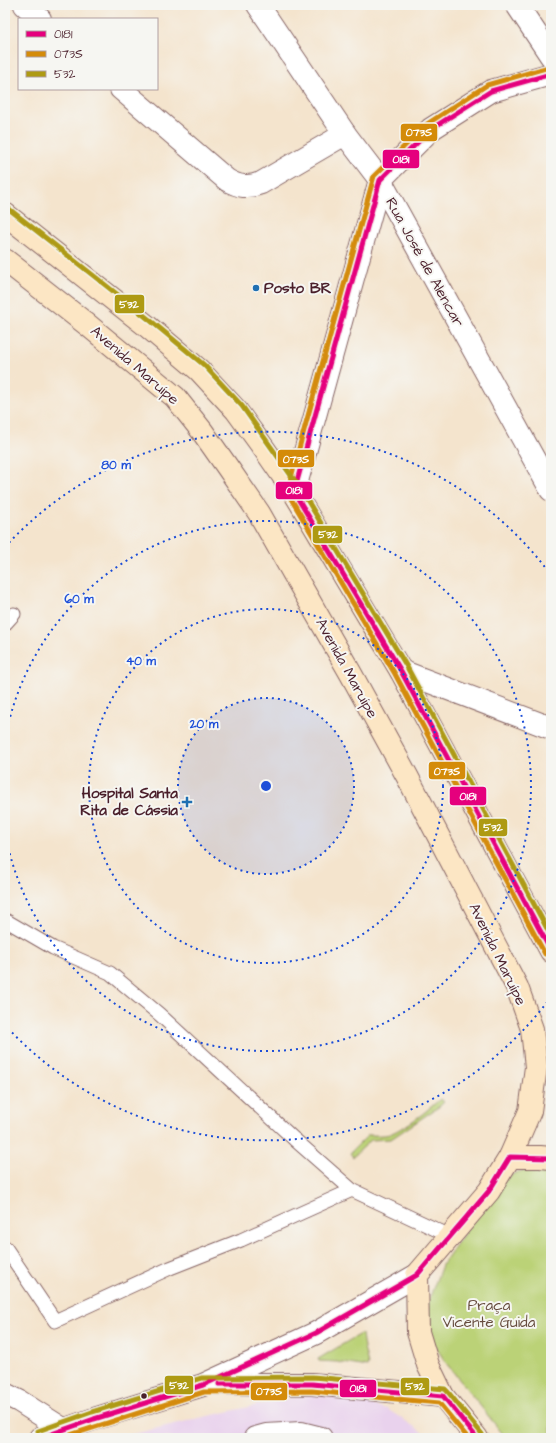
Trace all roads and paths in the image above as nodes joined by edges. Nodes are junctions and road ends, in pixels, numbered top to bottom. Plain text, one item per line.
1 (25, 5) edge
2 (258, 5) edge
3 (517, 5) edge
4 (39, 18) edge
5 (551, 56) edge
6 (551, 74) edge
7 (122, 90) edge
8 (345, 134) junction
9 (380, 180) junction
10 (5, 214) edge
11 (5, 260) edge
12 (551, 490) edge
13 (294, 492) junction
14 (401, 672) junction
15 (551, 728) edge
16 (5, 920) edge
17 (551, 951) edge
18 (510, 1157) junction
19 (551, 1158) edge
20 (352, 1190) junction
21 (450, 1236) junction
22 (5, 1247) edge
23 (417, 1275) junction
24 (203, 1384) junction
25 (5, 1394) edge
26 (443, 1396) junction
27 (63, 1429) junction
28 (40, 1438) edge
29 (255, 1438) edge
30 (321, 1438) edge
31 (478, 1438) edge

1 - 4 street
2 - 8 street, Rua José de Alencar
3 - 5 street
6 - 9 street
7 - 8 street
8 - 9 street, Rua José de Alencar
9 - 12 street, Rua José de Alencar
9 - 13 street
10 - 13 main road
11 - 18 main road, Avenida Maruípe
13 - 14 main road
14 - 15 street
14 - 17 main road
16 - 20 lane
18 - 19 main road
18 - 21 main road
20 - 21 lane
20 - 22 lane
21 - 23 main road
23 - 24 street
23 - 26 main road
24 - 26 street
24 - 27 street
25 - 27 street
26 - 31 main road
27 - 28 street
29 - 30 street

